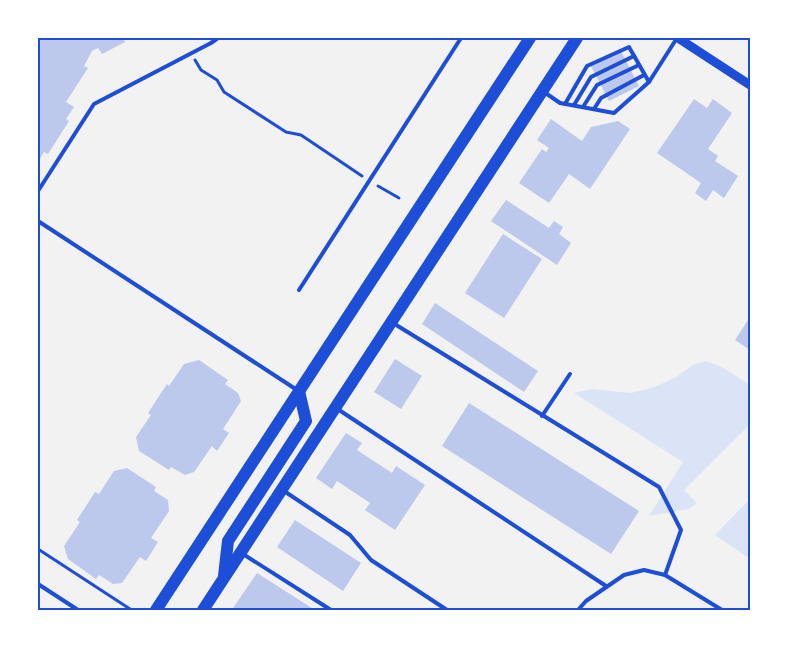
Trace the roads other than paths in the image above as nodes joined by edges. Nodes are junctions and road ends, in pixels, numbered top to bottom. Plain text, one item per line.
1 (218, 38) edge
2 (462, 38) edge
3 (530, 38) edge
4 (577, 38) edge
5 (677, 38) edge
6 (634, 56) junction
7 (639, 65) junction
8 (644, 75) junction
9 (648, 82) junction
10 (750, 85) edge
11 (542, 91) junction
12 (565, 104) junction
13 (574, 105) junction
14 (583, 107) junction
15 (594, 109) junction
16 (38, 191) edge
17 (38, 221) edge
18 (299, 290) dead end
19 (391, 322) junction
20 (570, 374) dead end
21 (298, 391) junction
22 (335, 408) junction
23 (542, 416) junction
24 (282, 490) junction
25 (241, 553) junction
26 (665, 575) junction
27 (223, 581) junction
28 (38, 584) edge
29 (606, 586) junction
30 (78, 610) edge
31 (156, 610) edge
32 (203, 610) edge
33 (331, 610) edge
34 (447, 610) edge
35 (578, 610) edge
36 (722, 610) edge

1 - 16 lane
2 - 18 lane
3 - 21 main road
4 - 11 main road
5 - 9 lane
5 - 10 street
6 - 7 lane
6 - 12 lane
6 - 13 lane
7 - 8 lane
7 - 14 lane
8 - 9 lane
8 - 15 lane
9 - 15 lane
11 - 12 lane
11 - 19 main road
12 - 13 lane
13 - 14 lane
14 - 15 lane
17 - 21 lane
19 - 22 main road
19 - 23 lane
20 - 23 lane
21 - 27 main road
21 - 31 main road
22 - 24 main road
22 - 29 lane
23 - 26 lane
24 - 25 main road
24 - 34 lane
25 - 27 main road
25 - 33 lane
26 - 29 lane
26 - 36 lane
27 - 32 main road
28 - 30 lane
29 - 35 lane

